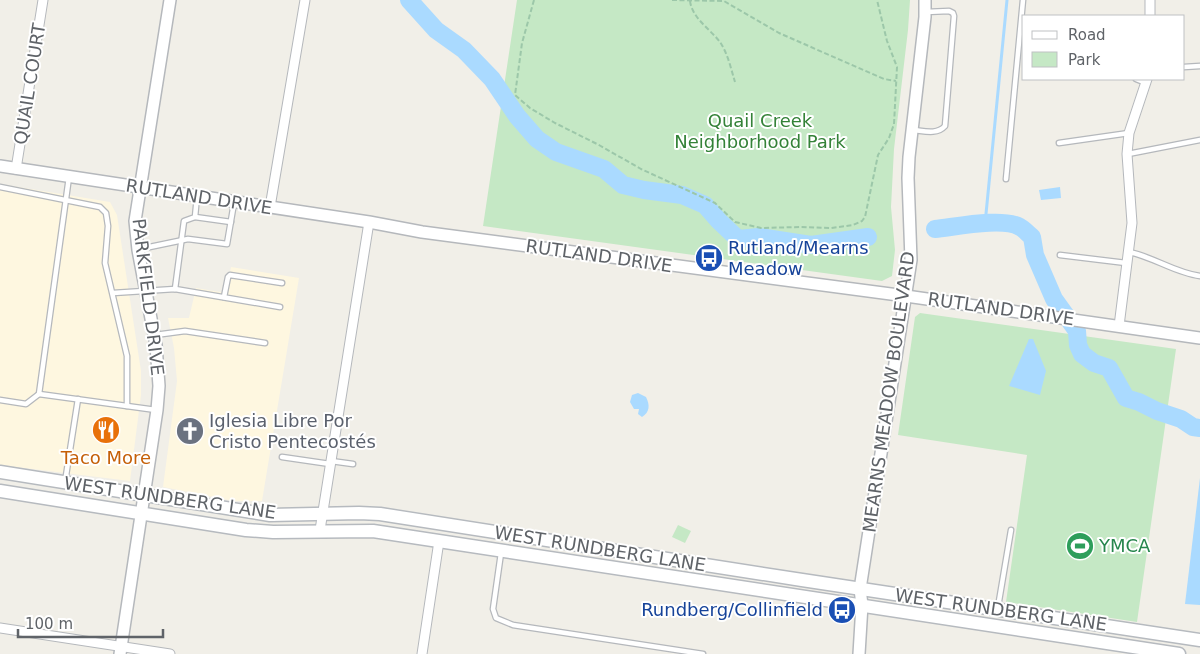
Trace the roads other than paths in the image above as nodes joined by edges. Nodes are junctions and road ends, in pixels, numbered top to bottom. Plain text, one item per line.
1 (43, 0) edge
2 (170, 0) edge
3 (304, 0) edge
4 (1023, 0) edge
5 (1150, 0) edge
6 (925, 6) edge
7 (1022, 15) edge
8 (1150, 15) edge
9 (1022, 20) edge
10 (1021, 39) edge
11 (1200, 66) edge
12 (1185, 67) edge
13 (1147, 81) edge
14 (912, 130) junction
15 (1129, 133) junction
16 (1200, 140) edge
17 (1059, 143) dead end
18 (1127, 154) junction
19 (0, 166) edge
20 (16, 169) junction
21 (69, 177) junction
22 (1006, 179) dead end
23 (0, 187) edge
24 (140, 188) junction
25 (197, 196) junction
26 (66, 199) junction
27 (234, 202) junction
28 (270, 207) junction
29 (195, 217) junction
30 (231, 222) junction
31 (369, 222) junction
32 (203, 233) dead end
33 (215, 235) dead end
34 (182, 240) junction
35 (202, 241) junction
36 (214, 242) junction
37 (138, 250) junction
38 (1128, 252) junction
39 (1060, 254) dead end
40 (1126, 263) junction
41 (1200, 276) edge
42 (282, 283) dead end
43 (175, 289) junction
44 (146, 290) junction
45 (112, 293) junction
46 (906, 296) junction
47 (224, 297) junction
48 (280, 307) dead end
49 (1119, 326) junction
50 (154, 335) junction
51 (1200, 338) edge
52 (265, 343) dead end
53 (39, 394) junction
54 (78, 399) junction
55 (0, 400) edge
56 (127, 406) junction
57 (157, 410) junction
58 (282, 457) dead end
59 (331, 463) junction
60 (353, 464) dead end
61 (0, 472) edge
62 (64, 483) junction
63 (0, 491) edge
64 (145, 496) junction
65 (142, 512) junction
66 (323, 513) junction
67 (320, 530) junction
68 (1011, 530) dead end
69 (439, 541) junction
70 (501, 551) junction
71 (644, 556) junction
72 (641, 572) junction
73 (860, 589) junction
74 (862, 605) junction
75 (998, 609) junction
76 (0, 628) edge
77 (1140, 630) junction
78 (1200, 640) edge
79 (120, 650) edge
80 (1137, 651) edge
81 (170, 654) edge
82 (422, 654) edge
83 (703, 654) edge
84 (859, 654) edge
85 (1179, 654) edge

1 - 20 street, QUAIL COURT
2 - 24 street, PARKFIELD DRIVE
3 - 28 street
4 - 7 lane
5 - 8 street
6 - 14 street, MEARNS MEADOW BOULEVARD
6 - 14 lane
9 - 10 lane
10 - 22 lane
11 - 12 lane
13 - 15 street
14 - 46 street, MEARNS MEADOW BOULEVARD
15 - 17 lane
15 - 18 street
16 - 18 lane
18 - 38 street
19 - 20 street, RUTLAND DRIVE
20 - 21 street, RUTLAND DRIVE
21 - 24 street, RUTLAND DRIVE
21 - 26 lane
23 - 26 lane
24 - 25 street, RUTLAND DRIVE
24 - 37 street, PARKFIELD DRIVE
25 - 27 street, RUTLAND DRIVE
25 - 29 lane
26 - 45 lane
26 - 53 lane
27 - 28 street, RUTLAND DRIVE
27 - 30 lane
28 - 31 street, RUTLAND DRIVE
29 - 30 lane
29 - 34 lane
30 - 36 lane
31 - 46 street, RUTLAND DRIVE
31 - 59 street
32 - 35 lane
33 - 36 lane
34 - 35 lane
34 - 37 lane
34 - 43 lane
35 - 36 lane
37 - 44 street, PARKFIELD DRIVE
38 - 40 street
38 - 41 lane
39 - 40 lane
40 - 49 street
42 - 47 lane
43 - 44 lane
43 - 47 lane
44 - 45 lane
44 - 50 street, PARKFIELD DRIVE
45 - 56 lane
46 - 49 street, RUTLAND DRIVE
46 - 73 street, MEARNS MEADOW BOULEVARD
47 - 48 lane
49 - 51 street, RUTLAND DRIVE
50 - 52 lane
50 - 57 street, PARKFIELD DRIVE
53 - 54 lane
53 - 55 lane
54 - 56 lane
54 - 62 lane
56 - 57 lane
57 - 64 street, PARKFIELD DRIVE
58 - 59 lane
59 - 60 lane
59 - 66 street
61 - 62 main road, WEST RUNDBERG LANE
62 - 64 main road, WEST RUNDBERG LANE
63 - 65 main road, WEST RUNDBERG LANE
64 - 65 street, PARKFIELD DRIVE
64 - 66 main road, WEST RUNDBERG LANE
65 - 67 main road, WEST RUNDBERG LANE
65 - 79 street, PARKFIELD DRIVE
66 - 67 street
66 - 71 main road, WEST RUNDBERG LANE
67 - 69 main road, WEST RUNDBERG LANE
68 - 75 lane
69 - 70 main road, WEST RUNDBERG LANE
69 - 82 street
70 - 72 main road, WEST RUNDBERG LANE
70 - 83 lane
71 - 72 main road
71 - 73 main road, WEST RUNDBERG LANE
72 - 74 main road, WEST RUNDBERG LANE
73 - 74 street, MEARNS MEADOW BOULEVARD
73 - 75 main road, WEST RUNDBERG LANE
74 - 80 main road, WEST RUNDBERG LANE
74 - 84 street, MEARNS MEADOW BOULEVARD
75 - 77 main road, WEST RUNDBERG LANE
76 - 79 street
77 - 78 main road, WEST RUNDBERG LANE
77 - 80 street
79 - 81 street
80 - 85 main road, WEST RUNDBERG LANE

